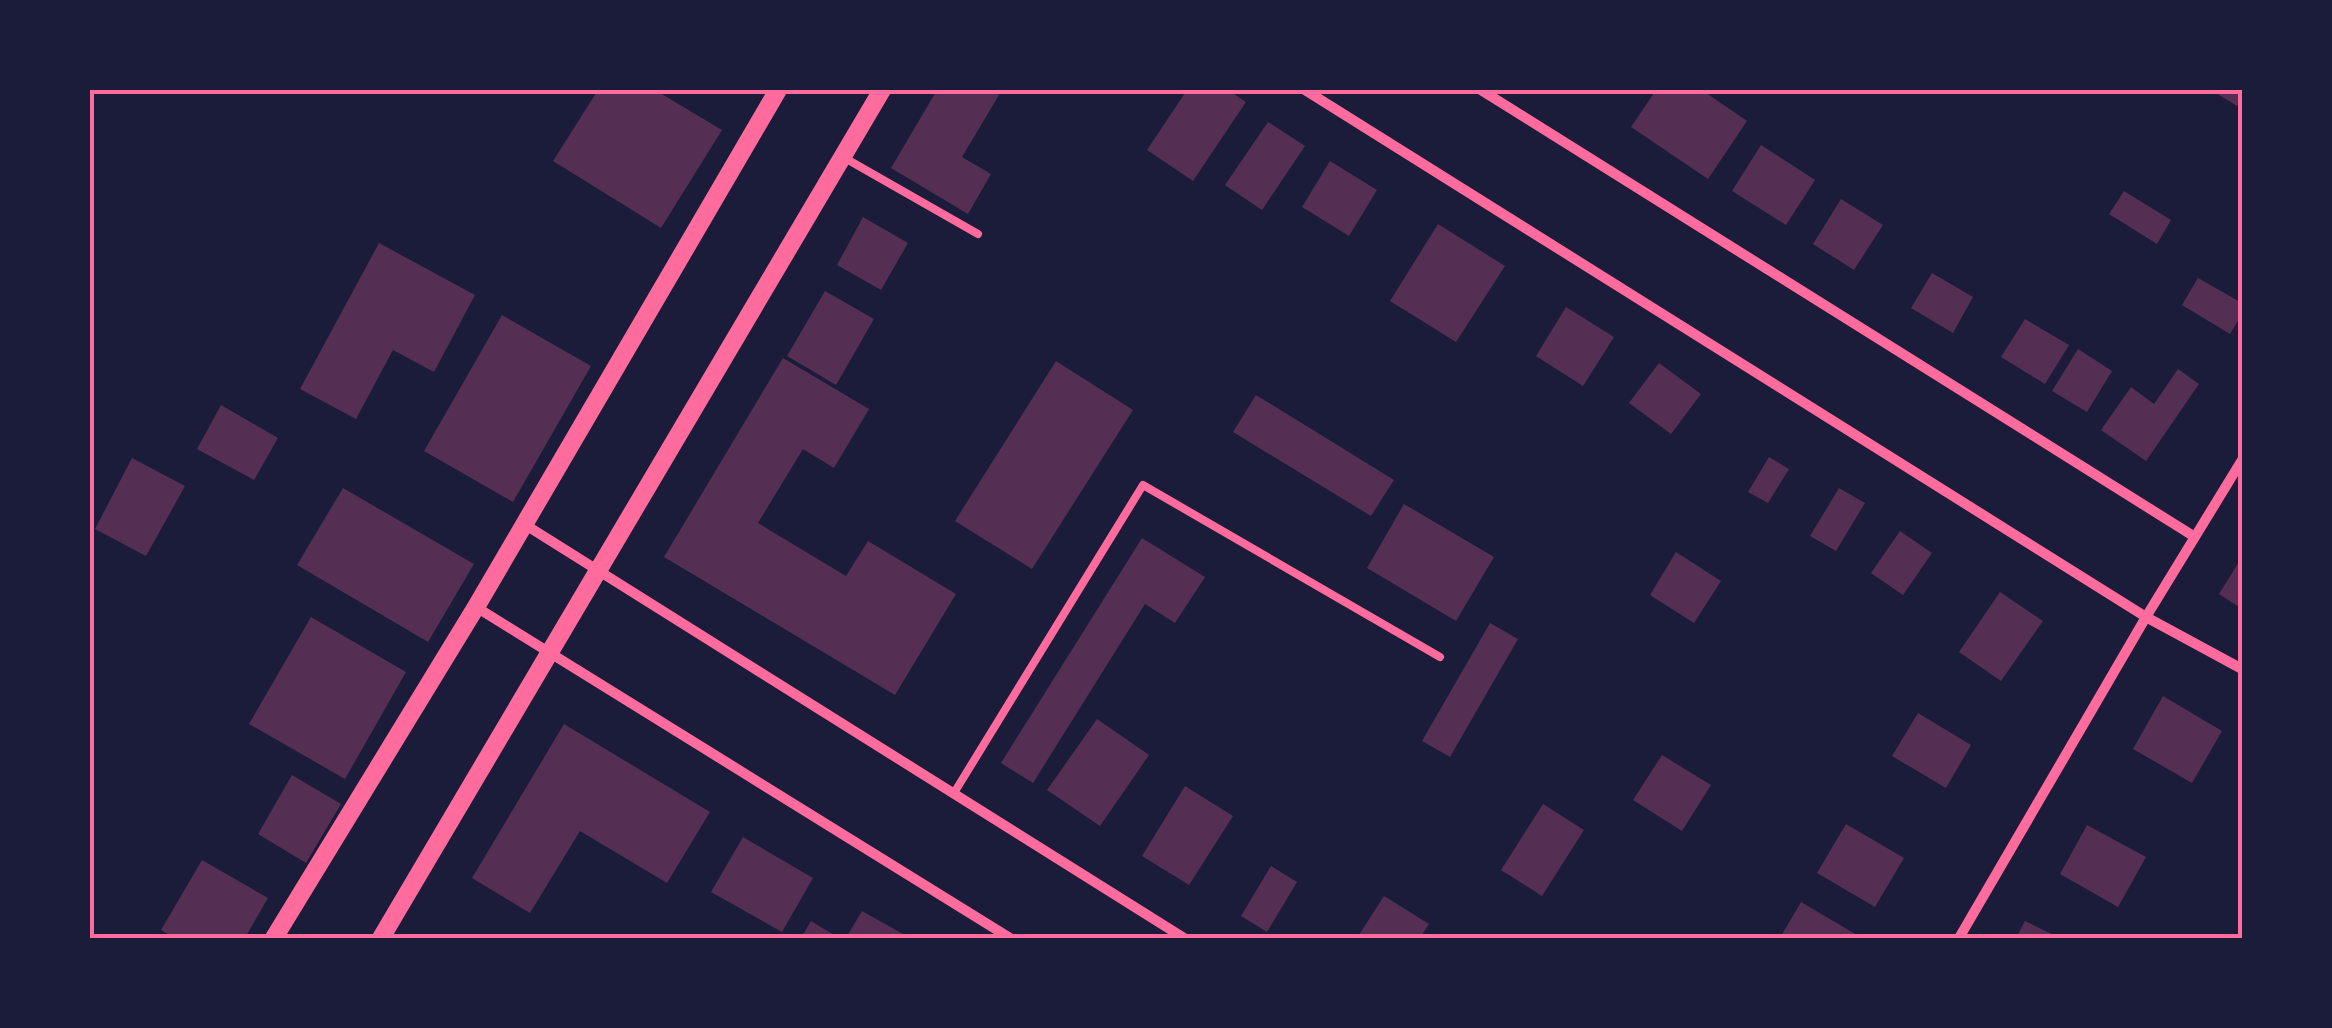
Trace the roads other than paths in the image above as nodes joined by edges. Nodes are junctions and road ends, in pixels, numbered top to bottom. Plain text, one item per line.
1 (778, 90) edge
2 (882, 90) edge
3 (1305, 90) edge
4 (1482, 90) edge
5 (842, 157) junction
6 (978, 234) dead end
7 (2242, 460) edge
8 (524, 524) junction
9 (2195, 537) junction
10 (599, 568) junction
11 (476, 606) junction
12 (2146, 617) junction
13 (549, 655) junction
14 (1440, 657) dead end
15 (2242, 669) edge
16 (954, 792) junction
17 (274, 938) edge
18 (382, 938) edge
19 (1010, 938) edge
20 (1184, 938) edge
21 (1959, 938) edge

1 - 8 street
2 - 5 street
3 - 12 street
4 - 9 street
5 - 6 lane
5 - 10 street
7 - 9 street
8 - 10 street
8 - 11 street
9 - 12 street
10 - 13 street
10 - 16 street
11 - 13 street
11 - 17 street
12 - 15 street
12 - 21 street
13 - 18 street
13 - 19 street
14 - 16 lane
16 - 20 street

